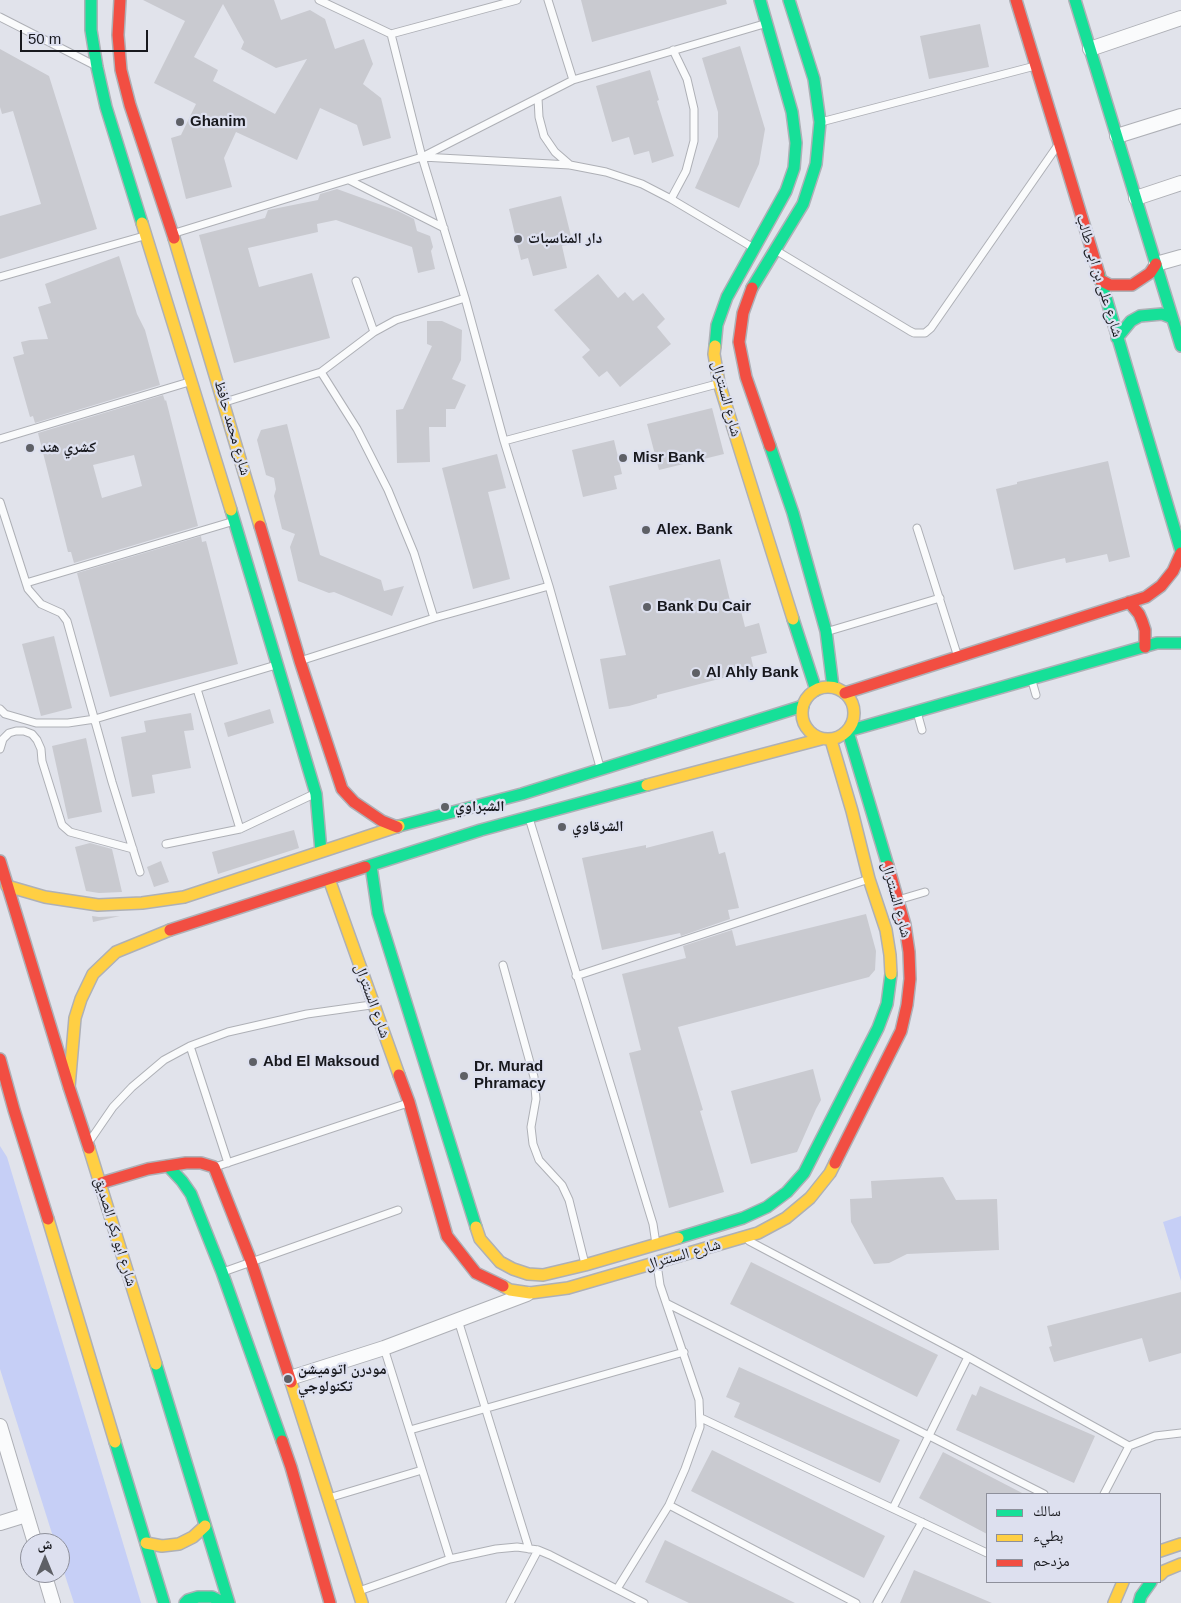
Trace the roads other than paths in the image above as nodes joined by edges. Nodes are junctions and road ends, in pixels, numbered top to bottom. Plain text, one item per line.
1 (91, 0) edge
2 (120, 0) edge
3 (319, 0) edge
4 (517, 0) edge
5 (548, 0) edge
6 (760, 0) edge
7 (789, 0) edge
8 (1016, 0) edge
9 (1075, 0) edge
10 (0, 17) edge
11 (1181, 18) edge
12 (767, 23) junction
13 (391, 34) junction
14 (1090, 49) junction
15 (673, 50) junction
16 (1036, 66) junction
17 (97, 67) junction
18 (573, 80) junction
19 (538, 98) junction
20 (1181, 116) edge
21 (820, 122) junction
22 (1117, 136) junction
23 (1060, 142) junction
24 (422, 157) junction
25 (570, 165) junction
26 (349, 180) junction
27 (1181, 183) edge
28 (1136, 198) junction
29 (671, 199) junction
30 (444, 228) junction
31 (173, 234) junction
32 (146, 235) junction
33 (754, 248) junction
34 (775, 250) junction
35 (1181, 257) edge
36 (1156, 264) junction
37 (0, 277) edge
38 (1100, 280) junction
39 (356, 281) dead end
40 (465, 298) junction
41 (1172, 318) junction
42 (374, 332) junction
43 (1117, 338) junction
44 (1181, 346) edge
45 (321, 372) junction
46 (192, 381) junction
47 (719, 384) junction
48 (224, 402) junction
49 (201, 409) junction
50 (748, 427) junction
51 (0, 440) edge
52 (504, 441) junction
53 (0, 502) edge
54 (235, 521) junction
55 (917, 528) dead end
56 (1181, 552) edge
57 (26, 583) junction
58 (549, 586) junction
59 (940, 598) junction
60 (1129, 602) junction
61 (434, 618) junction
62 (810, 625) junction
63 (826, 631) junction
64 (1181, 643) edge
65 (1145, 647) junction
66 (958, 657) junction
67 (300, 661) junction
68 (278, 664) junction
69 (1031, 679) junction
70 (833, 687) junction
71 (198, 689) junction
72 (816, 690) junction
73 (845, 693) junction
74 (1036, 695) dead end
75 (803, 706) junction
76 (0, 710) edge
77 (916, 712) junction
78 (95, 719) junction
79 (922, 730) dead end
80 (848, 732) junction
81 (826, 739) junction
82 (0, 749) edge
83 (600, 770) junction
84 (316, 794) junction
85 (522, 794) junction
86 (870, 806) junction
87 (852, 811) junction
88 (529, 818) junction
89 (397, 826) junction
90 (240, 829) junction
91 (166, 844) dead end
92 (133, 850) junction
93 (321, 851) junction
94 (0, 861) edge
95 (371, 866) junction
96 (140, 872) dead end
97 (329, 879) junction
98 (869, 879) junction
99 (8, 886) junction
100 (256, 888) junction
101 (925, 892) dead end
102 (898, 900) junction
103 (503, 966) dead end
104 (576, 976) junction
105 (373, 1005) junction
106 (190, 1046) junction
107 (0, 1059) edge
108 (70, 1087) junction
109 (0, 1092) edge
110 (409, 1102) junction
111 (14, 1110) junction
112 (88, 1143) junction
113 (228, 1163) junction
114 (168, 1166) junction
115 (442, 1166) junction
116 (214, 1168) junction
117 (101, 1183) junction
118 (398, 1210) dead end
119 (743, 1238) junction
120 (656, 1245) junction
121 (251, 1261) junction
122 (657, 1262) junction
123 (585, 1265) junction
124 (222, 1272) junction
125 (591, 1282) junction
126 (530, 1293) junction
127 (668, 1304) junction
128 (458, 1320) junction
129 (384, 1348) junction
130 (684, 1352) junction
131 (968, 1357) junction
132 (290, 1378) junction
133 (486, 1408) junction
134 (701, 1418) junction
135 (0, 1426) edge
136 (410, 1430) junction
137 (1181, 1433) edge
138 (929, 1436) junction
139 (1129, 1446) junction
140 (303, 1463) junction
141 (422, 1470) junction
142 (1042, 1493) edge
143 (1105, 1493) edge
144 (329, 1498) junction
145 (669, 1505) junction
146 (893, 1508) junction
147 (26, 1515) junction
148 (922, 1522) junction
149 (0, 1524) edge
150 (205, 1526) junction
151 (32, 1533) edge
152 (146, 1543) junction
153 (1181, 1544) edge
154 (529, 1549) junction
155 (538, 1550) junction
156 (1161, 1551) edge
157 (986, 1553) edge
158 (450, 1559) junction
159 (1181, 1564) edge
160 (1161, 1574) edge
161 (47, 1583) edge
162 (1119, 1583) edge
163 (1150, 1583) edge
164 (617, 1589) junction
165 (358, 1591) junction
166 (53, 1603) edge
167 (164, 1603) edge
168 (185, 1603) edge
169 (224, 1603) edge
170 (229, 1603) edge
171 (330, 1603) edge
172 (362, 1603) edge
173 (510, 1603) edge
174 (644, 1603) edge
175 (856, 1603) edge
176 (877, 1603) edge
177 (1114, 1603) edge
178 (1139, 1603) edge

1 - 17 street, شارع محمد حافظ
2 - 31 street, شارع محمد حافظ
3 - 13 lane
4 - 13 lane
5 - 18 lane
6 - 12 street, شارع السنترال
7 - 21 street, شارع السنترال
8 - 16 street, شارع على بن ابى طالب
9 - 14 street
10 - 17 lane
11 - 14 street
12 - 15 lane
12 - 33 street, شارع السنترال
13 - 24 lane
14 - 22 street
15 - 18 lane
15 - 29 lane
16 - 21 lane
16 - 23 street, شارع على بن ابى طالب
17 - 32 street, شارع محمد حافظ
18 - 19 lane
19 - 24 lane
19 - 25 lane
20 - 22 street
21 - 34 street, شارع السنترال
22 - 28 street
23 - 34 lane
23 - 38 street, شارع على بن ابى طالب
24 - 25 lane
24 - 26 lane
24 - 30 lane
25 - 29 lane
26 - 30 lane
26 - 31 lane
27 - 28 street
28 - 36 street
29 - 33 lane
30 - 40 lane
31 - 48 street, شارع محمد حافظ
32 - 37 lane
32 - 46 street, شارع محمد حافظ
33 - 47 street, شارع السنترال
34 - 50 street, شارع السنترال
35 - 36 street
36 - 38 street
36 - 41 street
38 - 43 street, شارع على بن ابى طالب
39 - 42 lane
40 - 42 lane
40 - 52 lane
41 - 43 street
41 - 44 street
42 - 45 lane
43 - 56 street, شارع على بن ابى طالب
45 - 48 lane
45 - 61 lane
46 - 49 street, شارع محمد حافظ
46 - 51 lane
47 - 50 street, شارع السنترال
47 - 52 lane
48 - 49 street
48 - 67 street, شارع محمد حافظ
49 - 54 street, شارع محمد حافظ
50 - 62 street, شارع السنترال
50 - 62 street, شارع السنترال
52 - 58 lane
53 - 57 lane
54 - 57 lane
54 - 68 street, شارع محمد حافظ
55 - 59 lane
56 - 60 street
57 - 78 lane
58 - 61 lane
58 - 83 lane
59 - 63 lane
59 - 66 lane
60 - 65 street
60 - 66 street
61 - 67 lane
62 - 63 street, شارع السنترال
62 - 72 street, شارع السنترال
63 - 70 street, شارع السنترال
64 - 65 street
65 - 69 street
66 - 73 street
67 - 89 street, شارع محمد حافظ
68 - 71 lane
68 - 84 street, شارع محمد حافظ
69 - 74 lane
69 - 77 street
70 - 72 street
70 - 73 street
71 - 78 lane
71 - 90 lane
72 - 75 street
73 - 80 street
75 - 81 street
75 - 83 street
76 - 78 lane
77 - 79 lane
77 - 80 street
78 - 92 lane
80 - 81 street
80 - 86 street, شارع السنترال
81 - 87 street, شارع السنترال
81 - 88 street
82 - 92 lane
83 - 85 street
84 - 90 lane
84 - 93 street, شارع محمد حافظ
85 - 88 street
85 - 89 street
86 - 87 street
86 - 102 street, شارع السنترال
87 - 98 street, شارع السنترال
88 - 95 street
88 - 104 lane
89 - 93 street
90 - 91 lane
92 - 96 lane
93 - 100 street
94 - 99 street, شارع ابو بكر الصديق
95 - 97 street
95 - 115 street, شارع السنترال
97 - 100 street
97 - 105 street, شارع السنترال
98 - 104 lane
98 - 120 street, شارع السنترال
99 - 100 street
99 - 108 street, شارع ابو بكر الصديق
100 - 108 street
101 - 102 lane
102 - 119 street, شارع السنترال
103 - 123 lane
104 - 120 lane
105 - 106 lane
105 - 110 street, شارع السنترال
106 - 112 lane
106 - 113 lane
107 - 111 street
108 - 112 street, شارع ابو بكر الصديق
109 - 111 street
110 - 113 lane
110 - 115 street, شارع السنترال
111 - 152 street
112 - 117 street, شارع ابو بكر الصديق
113 - 116 lane
114 - 116 street
114 - 117 street
114 - 124 street
115 - 123 street, شارع السنترال
115 - 126 street, شارع السنترال
116 - 121 street
117 - 150 street, شارع ابو بكر الصديق
118 - 121 lane
119 - 122 street, شارع السنترال
119 - 131 lane
120 - 122 lane
120 - 123 street, شارع السنترال
121 - 124 lane
121 - 132 street
122 - 125 street, شارع السنترال
122 - 127 lane
123 - 125 lane
124 - 140 street
125 - 126 street, شارع السنترال
126 - 128 street
127 - 130 lane
127 - 138 lane
128 - 129 street
128 - 133 lane
129 - 132 street
129 - 136 lane
130 - 133 lane
130 - 134 lane
131 - 138 lane
131 - 139 lane
132 - 140 street
133 - 136 lane
133 - 154 lane
134 - 145 lane
134 - 146 lane
135 - 147 street
136 - 141 lane
137 - 139 lane
138 - 142 lane
138 - 146 lane
139 - 143 lane
140 - 144 street
140 - 171 street
141 - 144 lane
141 - 158 lane
144 - 165 street
145 - 164 lane
145 - 175 lane
146 - 148 lane
147 - 149 street
147 - 151 street
148 - 157 lane
148 - 176 lane
150 - 152 street
150 - 170 street, شارع ابو بكر الصديق
152 - 167 street
153 - 156 street
154 - 155 lane
154 - 158 lane
155 - 164 lane
155 - 173 lane
158 - 165 lane
159 - 160 street
161 - 166 street
162 - 177 street
163 - 178 street
164 - 174 lane
165 - 172 street
168 - 169 street

